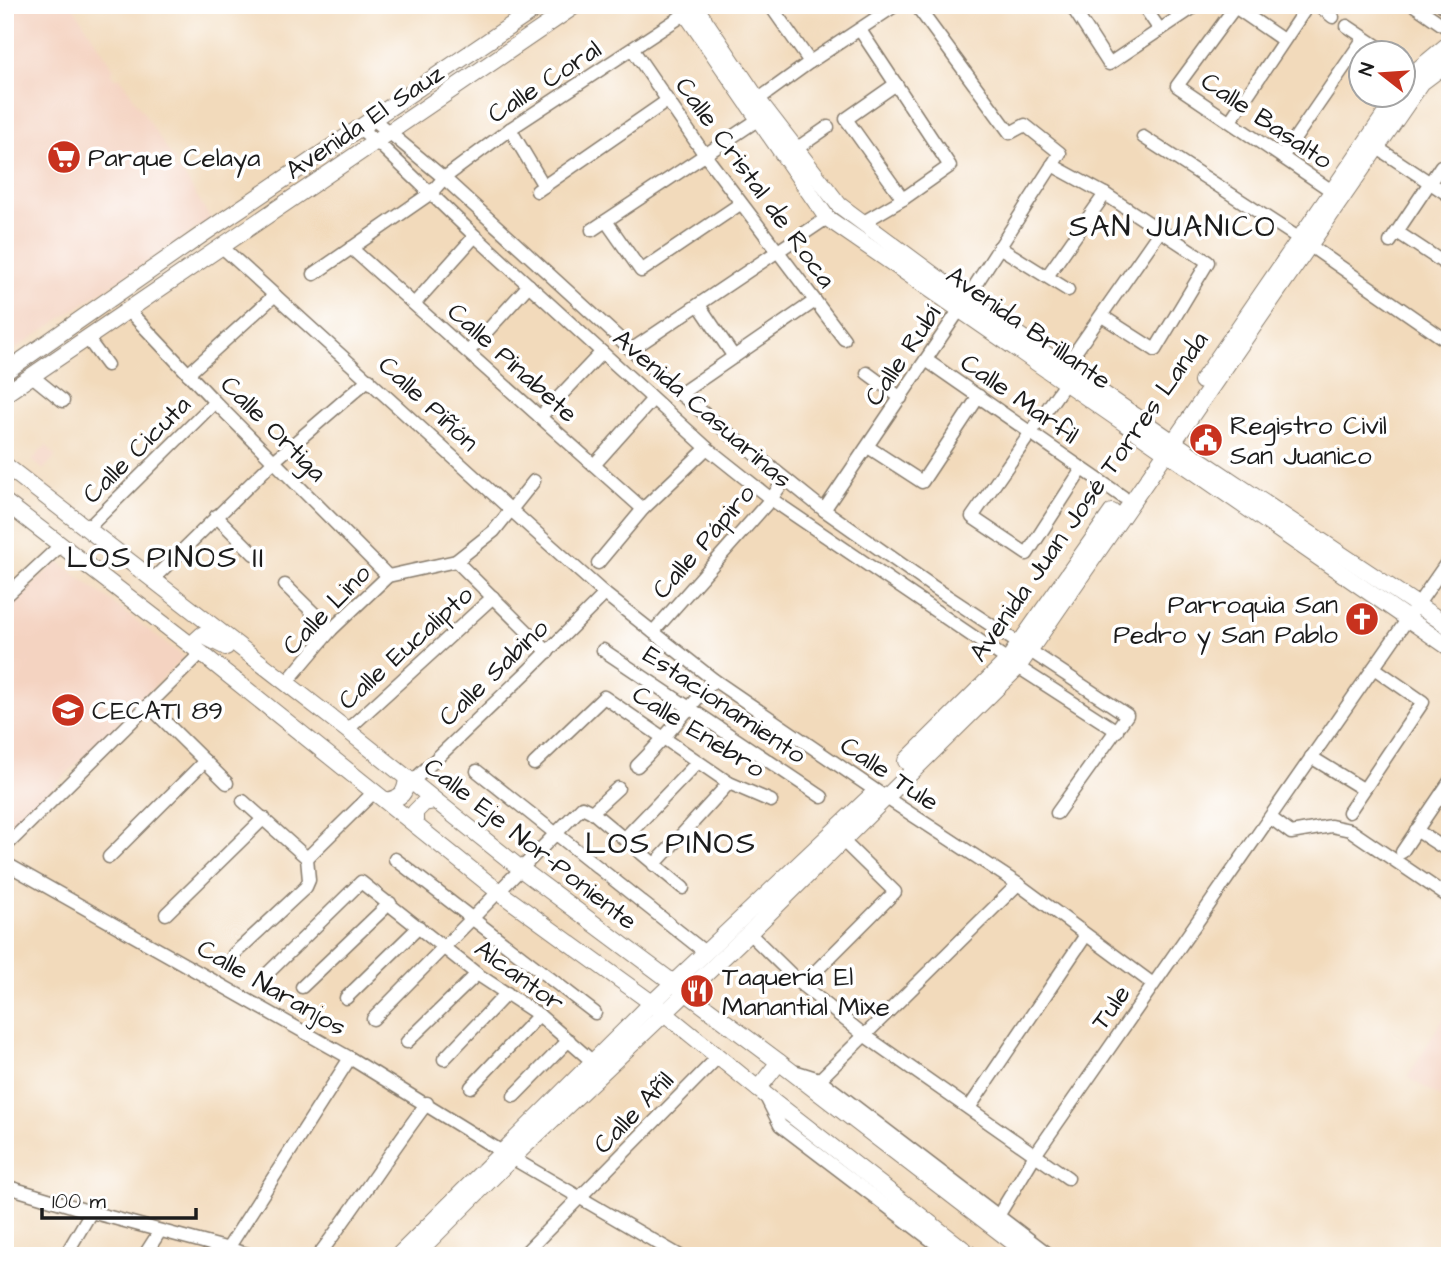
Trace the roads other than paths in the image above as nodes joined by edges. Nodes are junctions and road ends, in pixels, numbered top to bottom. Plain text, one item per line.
1 (576, 5) edge
2 (896, 5) edge
3 (916, 5) edge
4 (1071, 5) edge
5 (1143, 5) edge
6 (1197, 5) edge
7 (1308, 5) edge
8 (1318, 5) edge
9 (1414, 5) edge
10 (1442, 5) edge
11 (774, 6) edge
12 (534, 7) edge
13 (1235, 7) edge
14 (689, 8) edge
15 (1450, 10) edge
16 (1252, 11) edge
17 (1333, 17) dead end
18 (545, 25) junction
19 (1347, 26) dead end
20 (860, 30) junction
21 (1160, 30) junction
22 (1450, 30) edge
23 (1364, 38) edge
24 (1283, 40) junction
25 (1450, 43) edge
26 (633, 50) junction
27 (1450, 61) edge
28 (810, 62) junction
29 (1346, 64) edge
30 (1416, 64) edge
31 (896, 85) junction
32 (667, 101) junction
33 (1392, 108) edge
34 (758, 110) junction
35 (1230, 121) junction
36 (366, 124) junction
37 (828, 127) dead end
38 (510, 129) junction
39 (391, 133) junction
40 (1143, 137) dead end
41 (377, 142) junction
42 (1372, 145) junction
43 (796, 149) junction
44 (705, 155) junction
45 (1282, 157) junction
46 (1052, 165) junction
47 (1441, 166) dead end
48 (443, 178) junction
49 (1429, 183) junction
50 (1332, 191) junction
51 (431, 193) junction
52 (1105, 194) junction
53 (1450, 196) edge
54 (903, 199) junction
55 (740, 204) junction
56 (827, 218) junction
57 (606, 221) junction
58 (862, 223) junction
59 (592, 230) dead end
60 (1160, 231) junction
61 (200, 236) junction
62 (475, 236) junction
63 (1303, 242) junction
64 (999, 247) junction
65 (351, 248) junction
66 (217, 250) junction
67 (778, 251) junction
68 (1450, 267) edge
69 (314, 274) dead end
70 (1048, 275) junction
71 (528, 285) junction
72 (1068, 290) dead end
73 (275, 295) junction
74 (816, 301) junction
75 (414, 304) junction
76 (963, 304) junction
77 (699, 305) junction
78 (128, 311) junction
79 (1101, 316) junction
80 (69, 327) junction
81 (845, 339) dead end
82 (84, 340) junction
83 (1450, 343) edge
84 (631, 350) junction
85 (468, 352) junction
86 (602, 352) junction
87 (27, 357) junction
88 (734, 357) junction
89 (5, 360) edge
90 (926, 360) junction
91 (107, 365) dead end
92 (652, 369) junction
93 (5, 372) edge
94 (867, 373) dead end
95 (188, 374) junction
96 (1065, 375) junction
97 (32, 376) junction
98 (369, 379) junction
99 (637, 384) junction
100 (5, 394) edge
101 (680, 394) junction
102 (979, 397) junction
103 (901, 398) junction
104 (653, 399) junction
105 (63, 401) dead end
106 (215, 402) junction
107 (540, 417) junction
108 (1030, 431) junction
109 (1165, 444) junction
110 (868, 447) junction
111 (707, 448) junction
112 (275, 460) junction
113 (5, 465) edge
114 (594, 465) junction
115 (1082, 469) junction
116 (785, 479) junction
117 (534, 481) dead end
118 (1123, 496) junction
119 (771, 499) junction
120 (5, 502) edge
121 (643, 509) junction
122 (511, 510) junction
123 (824, 510) junction
124 (216, 516) junction
125 (88, 528) junction
126 (61, 545) junction
127 (254, 554) dead end
128 (1450, 558) edge
129 (456, 561) junction
130 (598, 563) dead end
131 (388, 576) junction
132 (152, 580) junction
133 (285, 585) dead end
134 (605, 594) junction
135 (5, 597) edge
136 (493, 597) junction
137 (136, 603) junction
138 (194, 612) junction
139 (1412, 612) junction
140 (1450, 627) edge
141 (331, 630) junction
142 (653, 632) junction
143 (1025, 646) junction
144 (1450, 648) edge
145 (196, 649) junction
146 (603, 650) dead end
147 (548, 652) junction
148 (257, 661) junction
149 (1013, 663) junction
150 (1374, 668) junction
151 (715, 680) junction
152 (286, 683) junction
153 (148, 705) junction
154 (688, 708) junction
155 (347, 730) junction
156 (1117, 731) junction
157 (665, 739) junction
158 (1311, 757) junction
159 (205, 761) junction
160 (698, 762) junction
161 (534, 764) dead end
162 (637, 766) dead end
163 (477, 771) dead end
164 (410, 781) junction
165 (1450, 781) edge
166 (226, 783) dead end
167 (729, 783) junction
168 (618, 788) dead end
169 (1363, 789) junction
170 (880, 794) junction
171 (381, 796) junction
172 (822, 797) dead end
173 (243, 801) dead end
174 (435, 801) junction
175 (771, 801) dead end
176 (587, 810) junction
177 (1349, 812) dead end
178 (1057, 813) dead end
179 (264, 818) junction
180 (1271, 818) junction
181 (415, 824) junction
182 (1416, 830) junction
183 (555, 833) junction
184 (624, 839) junction
185 (842, 840) junction
186 (5, 847) edge
187 (1402, 852) dead end
188 (1450, 852) edge
189 (110, 857) dead end
190 (307, 858) junction
191 (395, 859) dead end
192 (5, 863) edge
193 (654, 865) junction
194 (521, 870) junction
195 (1018, 884) junction
196 (683, 888) dead end
197 (499, 892) junction
198 (1450, 898) edge
199 (390, 903) junction
200 (166, 914) dead end
201 (473, 919) junction
202 (419, 927) junction
203 (749, 933) junction
204 (1086, 935) junction
205 (445, 947) junction
206 (706, 953) junction
207 (234, 954) dead end
208 (268, 973) dead end
209 (477, 974) junction
210 (1153, 984) junction
211 (802, 985) junction
212 (302, 987) dead end
213 (680, 988) junction
214 (507, 993) junction
215 (346, 998) dead end
216 (658, 1008) junction
217 (596, 1013) dead end
218 (539, 1015) junction
219 (373, 1019) dead end
220 (864, 1035) junction
221 (569, 1040) junction
222 (407, 1042) dead end
223 (718, 1057) junction
224 (350, 1058) junction
225 (444, 1059) dead end
226 (593, 1062) junction
227 (783, 1065) junction
228 (816, 1083) junction
229 (471, 1087) dead end
230 (761, 1091) junction
231 (514, 1096) dead end
232 (427, 1104) junction
233 (969, 1108) junction
234 (507, 1154) junction
235 (1035, 1155) junction
236 (1068, 1178) dead end
237 (5, 1186) edge
238 (581, 1198) junction
239 (91, 1212) junction
240 (994, 1220) junction
241 (160, 1231) junction
242 (225, 1252) edge
243 (65, 1256) edge
244 (144, 1256) edge
245 (255, 1256) edge
246 (318, 1256) edge
247 (398, 1256) edge
248 (414, 1256) edge
249 (522, 1256) edge
250 (680, 1256) edge
251 (952, 1256) edge
252 (972, 1256) edge
253 (1031, 1256) edge
254 (1051, 1256) edge

1 - 18 main road, Avenida El Sauz
2 - 20 street
3 - 46 street, Calle Rubí
4 - 21 street
5 - 21 street
6 - 21 street
7 - 24 street
8 - 17 street
9 - 22 street
10 - 15 street
11 - 28 street
12 - 18 street
12 - 36 main road, Avenida El Sauz
13 - 16 street
13 - 35 street, Calle Basalto
14 - 26 street, Calle Coral
14 - 34 main road, Avenida Brillante
16 - 24 street
18 - 39 main road, Avenida El Sauz
19 - 23 street
20 - 28 street
20 - 31 street
24 - 35 street
25 - 30 main road
26 - 32 street, Calle Cristal de Roca
26 - 38 street, Calle Coral
27 - 42 main road, Avenida Juan José Torres Landa
28 - 34 street
29 - 45 street
31 - 54 street
31 - 54 street
32 - 38 street
32 - 44 street, Calle Cristal de Roca
33 - 42 main road, Avenida Juan José Torres Landa
34 - 43 main road, Avenida Brillante
34 - 44 street
34 - 56 main road, Avenida Brillante
35 - 45 street, Calle Basalto
36 - 39 street, Avenida Casuarinas
36 - 41 street, Avenida Casuarinas
36 - 61 main road, Avenida El Sauz
37 - 43 street
38 - 48 street, Calle Coral
39 - 41 main road, Avenida El Sauz
39 - 48 street, Avenida Casuarinas
40 - 63 street
41 - 51 street, Avenida Casuarinas
41 - 66 main road, Avenida El Sauz
42 - 49 street
42 - 50 main road, Avenida Juan José Torres Landa
42 - 63 main road, Avenida Juan José Torres Landa
43 - 58 main road, Avenida Brillante
44 - 55 street, Calle Cristal de Roca
44 - 57 street
45 - 50 street, Calle Basalto
46 - 52 street
46 - 64 street, Calle Rubí
47 - 49 street
48 - 51 street, Calle Coral
48 - 84 street, Avenida Casuarinas
49 - 53 street
49 - 68 street
50 - 63 main road, Avenida Juan José Torres Landa
51 - 62 street, Avenida Casuarinas
51 - 65 street, Calle Coral
52 - 60 street
52 - 70 street
54 - 58 street
55 - 57 street
55 - 67 street, Calle Cristal de Roca
56 - 67 street
56 - 76 main road, Avenida Brillante
57 - 59 street
58 - 76 main road, Avenida Brillante
60 - 79 street
60 - 79 street
61 - 66 main road
61 - 80 main road, Avenida El Sauz
62 - 71 street, Avenida Casuarinas
62 - 75 street
63 - 83 street
63 - 109 main road, Avenida Juan José Torres Landa
64 - 70 street
64 - 76 street, Calle Rubí
65 - 69 street, Calle Coral
65 - 75 street, Calle Pinabete
66 - 73 street, Calle Piñón
66 - 78 main road, Avenida El Sauz
67 - 74 street, Calle Cristal de Roca
67 - 77 street
70 - 72 street
71 - 85 street
71 - 86 street, Avenida Casuarinas
73 - 95 street
73 - 98 street, Calle Piñón
74 - 81 street, Calle Cristal de Roca
74 - 88 street
75 - 85 street, Calle Pinabete
76 - 90 street, Calle Rubí
76 - 96 main road, Avenida Brillante
77 - 84 street
77 - 88 street
78 - 82 main road, Avenida El Sauz
78 - 95 street, Calle Ortiga
79 - 96 street
80 - 82 main road
80 - 87 main road, Avenida El Sauz
82 - 91 street
82 - 97 main road, Avenida El Sauz
84 - 92 street, Avenida Casuarinas
85 - 107 street, Calle Pinabete
86 - 99 street, Avenida Casuarinas
86 - 107 street
87 - 89 main road
87 - 93 main road, Avenida El Sauz
88 - 101 street
90 - 102 street, Calle Marfil
90 - 103 street, Calle Rubí
92 - 99 street
92 - 101 street, Avenida Casuarinas
94 - 103 street
95 - 106 street, Calle Ortiga
96 - 108 street
96 - 109 main road, Avenida Brillante
97 - 100 main road, Avenida El Sauz
97 - 105 street
98 - 112 street
98 - 122 street, Calle Piñón
99 - 104 street, Avenida Casuarinas
101 - 116 street, Avenida Casuarinas
102 - 108 street, Calle Marfil
102 - 110 street
103 - 110 street, Calle Rubí
104 - 111 street, Avenida Casuarinas
104 - 114 street
106 - 112 street, Calle Ortiga
106 - 125 street, Calle Cicuta
107 - 114 street, Calle Pinabete
108 - 115 street, Calle Marfil
108 - 115 street
109 - 118 main road, Avenida Juan José Torres Landa
109 - 139 main road, Avenida Brillante
109 - 143 main road, Avenida Juan José Torres Landa
110 - 123 street, Calle Rubí
111 - 119 street, Avenida Casuarinas
111 - 121 street
112 - 124 street
112 - 131 street, Calle Ortiga
113 - 125 main road, Calle Eje Nor-Poniente
114 - 121 street, Calle Pinabete
115 - 118 street, Calle Marfil
116 - 119 street, Calle Pápiro
116 - 123 street, Avenida Casuarinas
117 - 122 street, Calle Lino
118 - 143 main road, Avenida Juan José Torres Landa
119 - 142 street, Calle Pápiro
119 - 149 street, Avenida Casuarinas
120 - 126 main road, Calle Eje Nor-Poniente
121 - 130 street
122 - 129 street, Calle Lino
122 - 134 street, Calle Piñón
123 - 143 street, Avenida Casuarinas
124 - 127 street
124 - 132 street
125 - 132 main road, Calle Eje Nor-Poniente
126 - 135 street
126 - 137 main road, Calle Eje Nor-Poniente
128 - 139 street, Tule
129 - 131 street, Calle Lino
129 - 136 street
131 - 141 street, Calle Lino
132 - 138 main road, Calle Eje Nor-Poniente
133 - 141 street
134 - 142 street, Calle Tule
134 - 147 street, Calle Sabino
136 - 147 street
136 - 155 street, Calle Eucalipto
137 - 138 main road
137 - 145 main road, Calle Eje Nor-Poniente
138 - 148 main road, Calle Eje Nor-Poniente
139 - 140 main road, Avenida Brillante
139 - 144 main road, Avenida Brillante
139 - 150 street, Tule
141 - 152 street, Calle Lino
142 - 151 street, Calle Tule
143 - 149 main road, Avenida Juan José Torres Landa
143 - 156 street, Avenida Casuarinas
145 - 148 main road
145 - 153 street
145 - 171 main road, Calle Eje Nor-Poniente
146 - 154 street, Estacionamiento
147 - 164 street, Calle Sabino
148 - 152 main road, Calle Eje Nor-Poniente
149 - 156 street, Avenida Casuarinas
149 - 170 main road, Avenida Juan José Torres Landa
150 - 158 street, Tule
150 - 169 street
151 - 154 street
151 - 170 street, Calle Tule
152 - 155 main road, Calle Eje Nor-Poniente
153 - 159 street
153 - 186 street
154 - 157 street
154 - 172 street, Estacionamiento
155 - 164 main road, Calle Eje Nor-Poniente
156 - 178 street
157 - 160 street, Calle Enebro
157 - 161 street, Calle Enebro
157 - 162 street
158 - 169 street
158 - 180 street, Tule
159 - 166 street
159 - 189 street
160 - 167 street, Calle Enebro
160 - 184 street
163 - 183 street
164 - 171 main road
164 - 174 main road, Calle Eje Nor-Poniente
165 - 182 street
167 - 175 street, Calle Enebro
167 - 193 street
168 - 176 street
169 - 177 street
170 - 185 main road, Avenida Juan José Torres Landa
170 - 195 street, Calle Tule
170 - 206 main road, Avenida Juan José Torres Landa
171 - 181 main road, Calle Eje Nor-Poniente
171 - 190 street
173 - 179 street
174 - 181 main road
174 - 194 main road, Calle Eje Nor-Poniente
176 - 183 street
176 - 184 street
179 - 190 street
179 - 200 street
180 - 198 street
180 - 210 street, Tule
181 - 197 main road, Calle Eje Nor-Poniente
182 - 187 street
182 - 188 street
183 - 194 street
183 - 206 street
184 - 193 street
185 - 203 main road, Avenida Juan José Torres Landa
185 - 211 street
190 - 207 street
191 - 201 street
192 - 224 street, Calle Naranjos
193 - 196 street
194 - 197 street
194 - 213 main road, Calle Eje Nor-Poniente
195 - 204 street, Calle Tule
195 - 220 street
197 - 201 street
197 - 216 main road, Calle Eje Nor-Poniente
199 - 202 street, Alcantor
199 - 208 street, Alcantor
199 - 212 street
201 - 205 street
201 - 217 street
202 - 205 street, Alcantor
202 - 215 street
203 - 211 street
203 - 213 main road, Avenida Juan José Torres Landa
204 - 210 street, Calle Tule
204 - 233 street
205 - 209 street, Alcantor
205 - 219 street
206 - 213 main road, Avenida Juan José Torres Landa
209 - 214 street, Alcantor
209 - 222 street
210 - 235 street, Tule
211 - 220 street
213 - 216 main road, Avenida Juan José Torres Landa
213 - 227 main road, Calle Eje Nor-Poniente
214 - 218 street, Alcantor
214 - 225 street
216 - 223 main road, Calle Eje Nor-Poniente
216 - 226 main road, Avenida Juan José Torres Landa
216 - 234 main road
218 - 221 street, Alcantor
218 - 229 street
220 - 228 street
220 - 233 street
221 - 226 street, Alcantor
221 - 231 street
223 - 230 main road, Calle Eje Nor-Poniente
223 - 238 street, Calle Añil
224 - 232 street, Calle Naranjos
224 - 242 street
226 - 234 main road, Avenida Juan José Torres Landa
227 - 228 main road, Calle Eje Nor-Poniente
227 - 230 main road
228 - 240 main road, Calle Eje Nor-Poniente
230 - 251 street
230 - 252 main road, Calle Eje Nor-Poniente
232 - 234 street, Calle Naranjos
232 - 246 street
233 - 235 street
234 - 238 street, Calle Naranjos
234 - 247 main road
234 - 248 main road
235 - 236 street
235 - 240 street, Tule
237 - 239 street
238 - 249 street, Calle Añil
238 - 250 street, Calle Naranjos
239 - 241 street
239 - 243 street
240 - 253 main road, Calle Eje Nor-Poniente
240 - 254 street
241 - 242 street
241 - 244 street
242 - 245 street

